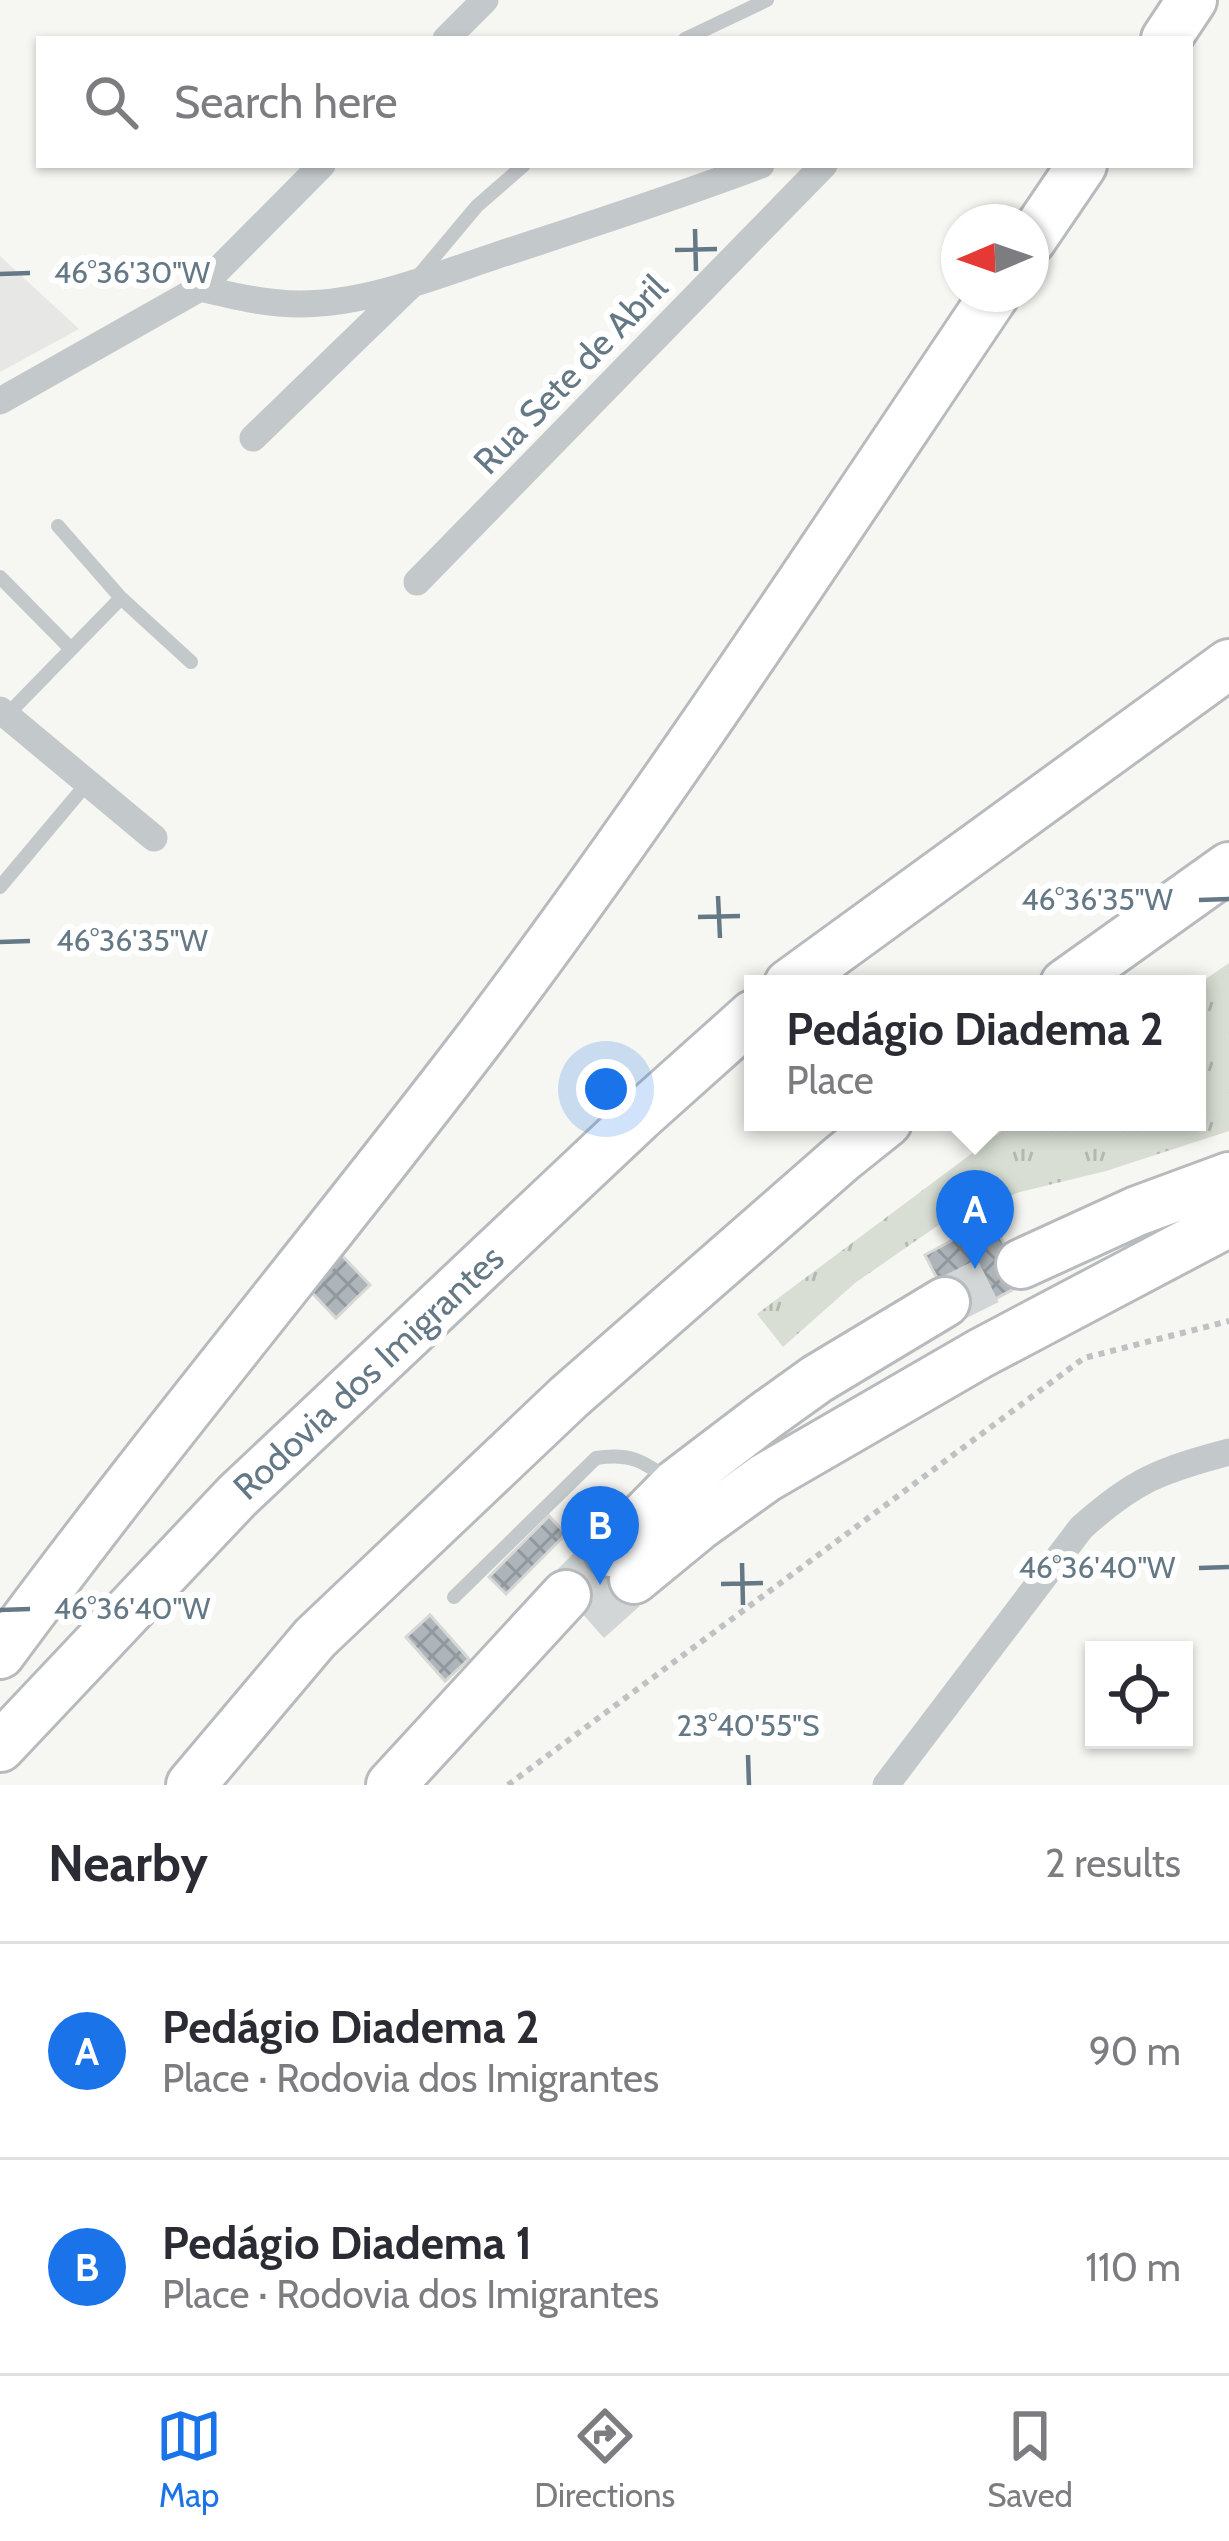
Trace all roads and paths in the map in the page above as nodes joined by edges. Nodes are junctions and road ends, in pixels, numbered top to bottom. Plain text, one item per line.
1 (484, 0) edge
2 (767, 0) edge
3 (1192, 0) edge
4 (449, 36) edge
5 (691, 36) edge
6 (1168, 36) edge
7 (319, 168) edge
8 (521, 168) edge
9 (753, 168) edge
10 (821, 168) edge
11 (1080, 168) edge
12 (1049, 214) edge
13 (413, 283) junction
14 (200, 289) junction
15 (983, 312) edge
16 (0, 401) edge
17 (253, 438) dead end
18 (58, 526) dead end
19 (0, 577) edge
20 (417, 582) dead end
21 (122, 598) junction
22 (71, 649) junction
23 (191, 662) dead end
24 (1229, 664) edge
25 (3, 713) edge
26 (88, 781) junction
27 (154, 838) dead end
28 (1229, 867) edge
29 (0, 887) edge
30 (801, 975) edge
31 (1078, 975) edge
32 (744, 1023) edge
33 (875, 1131) edge
34 (1229, 1178) edge
35 (1229, 1222) edge
36 (1021, 1264) tunnel mouth
37 (945, 1303) tunnel mouth
38 (1229, 1321) edge
39 (1229, 1452) edge
40 (676, 1484) junction
41 (454, 1597) dead end
42 (577, 1607) tunnel mouth
43 (0, 1654) edge
44 (0, 1747) edge
45 (190, 1785) edge
46 (391, 1785) edge
47 (508, 1785) edge
48 (886, 1785) edge

1 - 4 street
2 - 5 lane
3 - 6 highway
7 - 14 street
8 - 13 lane
9 - 13 street
10 - 20 street, Rua Sete de Abril
11 - 12 highway
13 - 14 street
13 - 17 street
14 - 16 street
15 - 43 highway
18 - 21 lane
19 - 22 lane
21 - 22 lane
21 - 23 lane
22 - 25 lane
24 - 30 highway
25 - 26 street
26 - 27 street
26 - 29 lane
28 - 31 highway
32 - 44 highway, Rodovia dos Imigrantes
33 - 45 highway
34 - 36 highway
35 - 40 highway
37 - 40 highway
38 - 47 path
39 - 48 street
40 - 41 lane
42 - 46 highway

